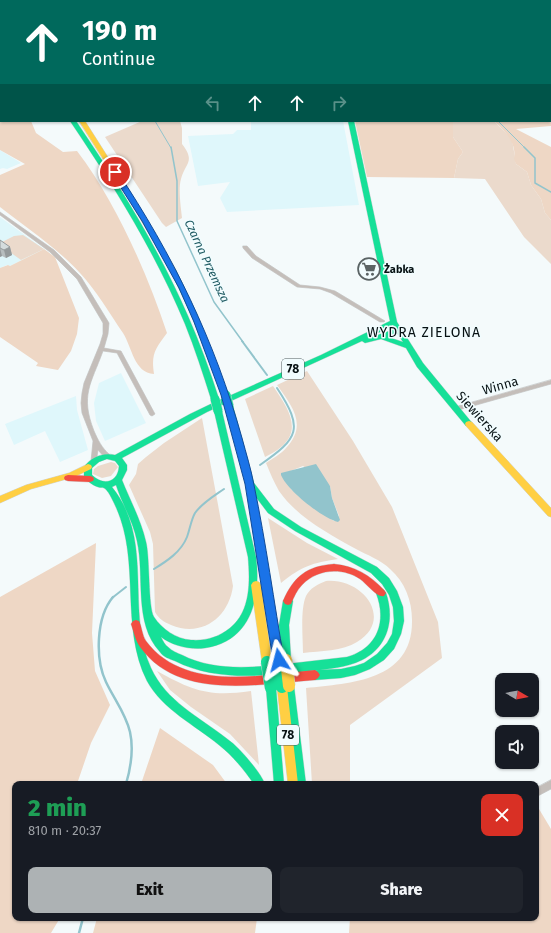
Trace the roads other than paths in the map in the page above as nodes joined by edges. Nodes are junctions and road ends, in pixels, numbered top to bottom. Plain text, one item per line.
1 (74, 122) edge
2 (82, 122) edge
3 (351, 122) edge
4 (88, 137) junction
5 (0, 213) edge
6 (245, 248) dead end
7 (382, 321) dead end
8 (396, 326) junction
9 (381, 337) junction
10 (353, 344) junction
11 (406, 346) junction
12 (102, 349) junction
13 (551, 382) edge
14 (230, 396) junction
15 (215, 405) junction
16 (455, 409) junction
17 (152, 414) dead end
18 (94, 440) junction
19 (148, 442) junction
20 (112, 457) junction
21 (91, 464) junction
22 (124, 465) junction
23 (57, 479) junction
24 (90, 479) junction
25 (118, 480) junction
26 (105, 484) junction
27 (250, 484) junction
28 (0, 500) edge
29 (551, 514) edge
30 (254, 570) junction
31 (149, 618) junction
32 (136, 624) junction
33 (282, 660) junction
34 (286, 686) junction
35 (258, 781) edge
36 (279, 781) edge
37 (293, 781) edge
38 (300, 781) edge
39 (551, 784) edge
40 (539, 791) edge

1 - 4 main road, 78
2 - 4 main road, 78
3 - 8 main road, Siewierska
4 - 14 main road, 78
4 - 15 main road, 78
5 - 12 street
6 - 7 street
8 - 9 main road
8 - 10 main road
8 - 11 main road, Siewierska
9 - 10 main road, 78
9 - 11 main road
10 - 14 main road, 78
11 - 16 main road, Siewierska
12 - 17 street
12 - 18 street
13 - 16 street, Winna
14 - 15 main road, 78
14 - 27 main road, 78, bridge
15 - 19 main road, 78
15 - 30 main road, 78
16 - 29 main road, Siewierska
18 - 20 street
18 - 21 street
19 - 20 main road, 78
19 - 22 main road, 78
20 - 21 main road, 78
20 - 22 main road
21 - 23 main road
21 - 24 main road
22 - 25 main road, 78
23 - 24 main road
23 - 28 main road
24 - 26 main road
25 - 26 main road
25 - 31 main road
26 - 32 main road
27 - 32 main road
27 - 33 main road, 78
30 - 31 main road
30 - 36 main road, 78, bridge
31 - 33 main road
32 - 35 main road
33 - 34 main road, 78, bridge
34 - 37 main road, 78
34 - 38 main road
39 - 40 street

